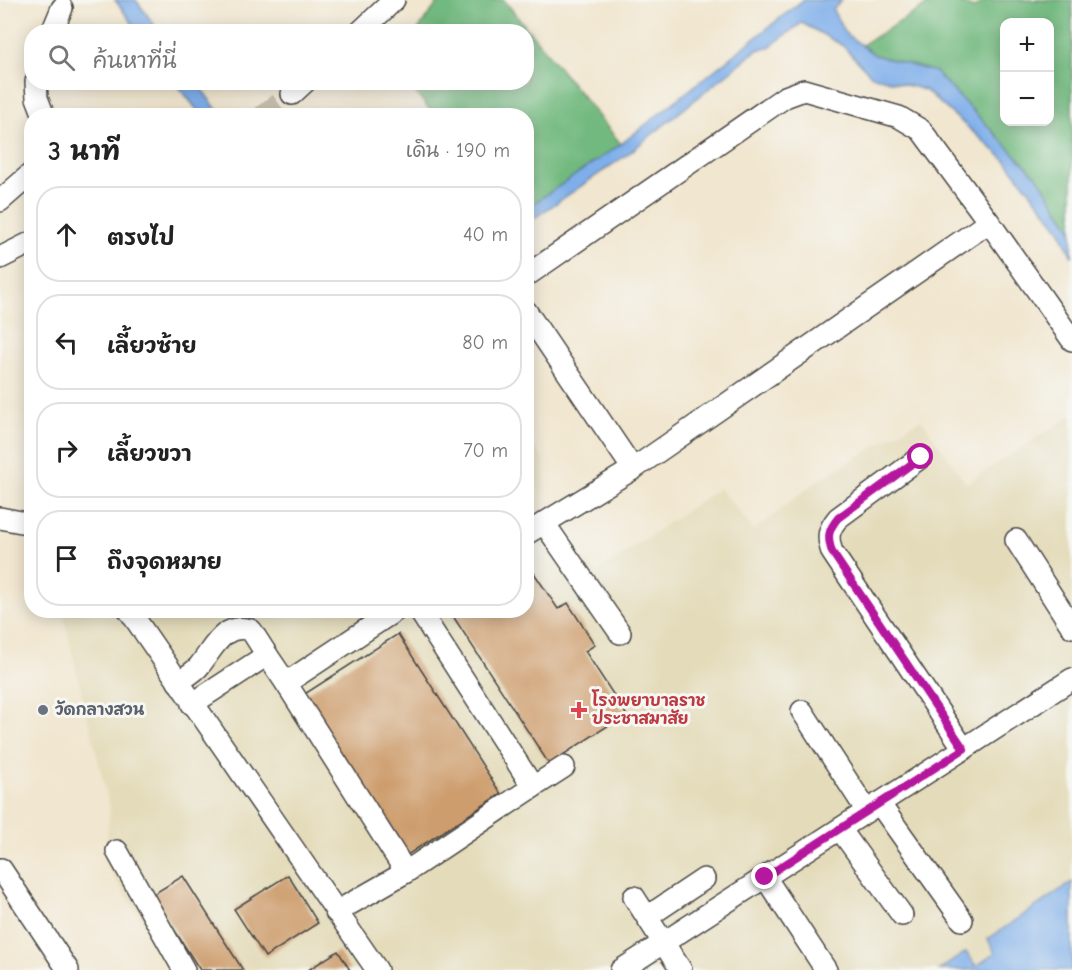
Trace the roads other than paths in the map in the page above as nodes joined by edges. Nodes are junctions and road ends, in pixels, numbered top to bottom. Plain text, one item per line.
1 (394, 0) edge
2 (62, 8) dead end
3 (55, 24) edge
4 (368, 24) edge
5 (37, 90) edge
6 (41, 108) edge
7 (24, 180) edge
8 (0, 201) edge
9 (989, 222) junction
10 (24, 246) edge
11 (0, 258) edge
12 (534, 271) edge
13 (534, 323) edge
14 (1072, 340) edge
15 (921, 457) dead end
16 (633, 469) junction
17 (0, 518) edge
18 (24, 522) edge
19 (535, 529) edge
20 (1016, 540) dead end
21 (134, 618) edge
22 (245, 618) edge
23 (384, 618) edge
24 (424, 618) edge
25 (1072, 627) edge
26 (251, 630) junction
27 (620, 633) dead end
28 (267, 655) junction
29 (178, 682) junction
30 (286, 683) junction
31 (1069, 685) edge
32 (192, 704) junction
33 (802, 711) dead end
34 (964, 749) junction
35 (564, 767) dead end
36 (533, 788) junction
37 (873, 807) junction
38 (840, 829) junction
39 (117, 851) dead end
40 (1, 869) edge
41 (406, 872) junction
42 (765, 877) junction
43 (704, 879) dead end
44 (634, 897) dead end
45 (336, 912) junction
46 (902, 915) dead end
47 (647, 917) junction
48 (962, 920) dead end
49 (663, 943) junction
50 (68, 970) edge
51 (184, 970) edge
52 (377, 970) edge
53 (621, 970) edge
54 (681, 970) edge
55 (826, 970) edge

1 - 4 street
2 - 3 street
5 - 6 street
7 - 8 street
9 - 12 street
9 - 14 street
9 - 16 street
10 - 11 street
13 - 16 street
15 - 34 street
16 - 19 street
17 - 18 street
19 - 27 street
20 - 25 street
21 - 29 street
22 - 26 street
23 - 30 street
24 - 36 street
26 - 28 street
26 - 29 street
28 - 30 street
28 - 32 street
29 - 32 street
30 - 41 street
31 - 34 street
32 - 45 street
33 - 37 street
34 - 37 street
35 - 36 street
36 - 41 street
37 - 38 street
37 - 48 street
38 - 42 street
38 - 46 street
39 - 51 street
40 - 50 street
41 - 45 street
42 - 49 street
42 - 55 street
43 - 47 street
44 - 47 street
45 - 52 street
47 - 49 street
49 - 53 street
49 - 54 street

